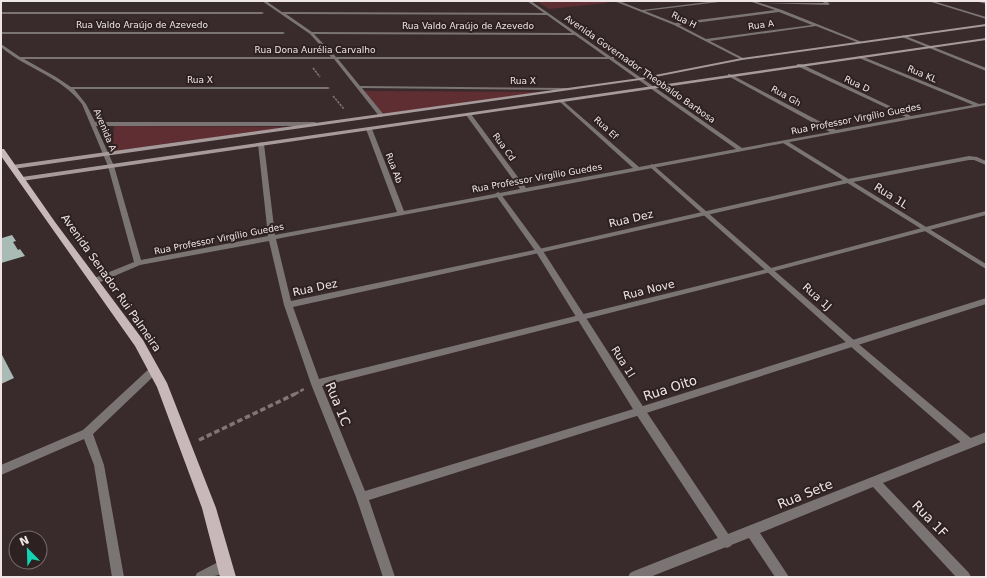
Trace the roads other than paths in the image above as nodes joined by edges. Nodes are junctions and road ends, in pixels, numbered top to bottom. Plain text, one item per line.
1 (264, 1) edge
2 (529, 1) edge
3 (616, 1) edge
4 (725, 1) edge
5 (751, 1) edge
6 (767, 1) edge
7 (824, 1) edge
8 (930, 1) edge
9 (980, 1) edge
10 (759, 3) junction
11 (986, 3) edge
12 (773, 4) junction
13 (641, 10) junction
14 (781, 11) junction
15 (1, 13) edge
16 (282, 13) junction
17 (262, 14) dead end
18 (548, 14) junction
19 (986, 18) edge
20 (676, 24) junction
21 (818, 25) junction
22 (986, 25) edge
23 (283, 33) dead end
24 (311, 33) junction
25 (1, 34) edge
26 (577, 34) junction
27 (903, 36) junction
28 (986, 39) edge
29 (706, 40) junction
30 (860, 42) junction
31 (1, 45) edge
32 (930, 47) junction
33 (860, 56) junction
34 (18, 58) junction
35 (334, 58) junction
36 (613, 58) junction
37 (742, 59) junction
38 (799, 65) junction
39 (986, 70) edge
40 (730, 75) junction
41 (640, 79) junction
42 (358, 87) junction
43 (71, 88) junction
44 (328, 88) dead end
45 (652, 88) junction
46 (567, 89) junction
47 (562, 101) junction
48 (986, 104) edge
49 (977, 105) junction
50 (469, 114) junction
51 (382, 115) junction
52 (909, 118) junction
53 (92, 124) junction
54 (316, 124) junction
55 (369, 129) junction
56 (835, 132) junction
57 (785, 142) junction
58 (261, 144) junction
59 (741, 150) junction
60 (1, 151) edge
61 (106, 154) junction
62 (983, 161) edge
63 (111, 166) junction
64 (652, 166) junction
65 (13, 167) junction
66 (637, 169) junction
67 (22, 179) junction
68 (848, 181) junction
69 (524, 190) junction
70 (498, 194) junction
71 (986, 212) edge
72 (401, 213) junction
73 (705, 213) junction
74 (925, 229) junction
75 (272, 238) junction
76 (538, 251) junction
77 (138, 263) junction
78 (986, 267) edge
79 (771, 270) junction
80 (95, 281) junction
81 (986, 301) edge
82 (288, 305) junction
83 (581, 318) junction
84 (852, 343) junction
85 (154, 370) junction
86 (316, 384) junction
87 (640, 411) junction
88 (87, 433) junction
89 (986, 437) edge
90 (969, 443) junction
91 (1, 470) edge
92 (874, 481) junction
93 (362, 497) junction
94 (751, 532) junction
95 (727, 542) junction
96 (226, 571) edge
97 (118, 577) edge
98 (201, 577) edge
99 (389, 577) edge
100 (634, 577) edge
101 (783, 577) edge
102 (966, 577) edge

1 - 16 street
2 - 18 street, Avenida Governador Theobaldo Barbosa
3 - 13 street, Rua H
4 - 13 street
5 - 10 street
6 - 12 street
7 - 12 street
8 - 19 street
9 - 11 street
10 - 12 street
10 - 14 street
13 - 20 street, Rua H
14 - 20 street
14 - 21 street
15 - 17 street
16 - 18 street
16 - 24 street
18 - 26 street, Avenida Governador Theobaldo Barbosa
20 - 29 street, Rua H
21 - 29 street, Rua A
21 - 30 street
22 - 27 street
23 - 25 street, Rua Valdo Araújo de Azevedo
24 - 26 street, Rua Valdo Araújo de Azevedo
24 - 35 street
26 - 36 street, Avenida Governador Theobaldo Barbosa
27 - 30 street
27 - 32 street
28 - 32 street
29 - 37 street, Rua H
30 - 37 street
31 - 34 street, Avenida A
32 - 33 street
32 - 39 street
33 - 38 street
33 - 49 street, Rua KL
34 - 35 street, Rua Dona Aurélia Carvalho
34 - 43 street, Avenida A
35 - 36 street, Rua Dona Aurélia Carvalho
35 - 42 street
36 - 41 street, Avenida Governador Theobaldo Barbosa
37 - 41 street
38 - 40 street
38 - 52 street, Rua D
40 - 45 street
40 - 56 street, Rua Gh
41 - 45 street, Avenida Governador Theobaldo Barbosa
41 - 46 street
42 - 46 street, Rua X
42 - 51 street
43 - 44 street, Rua X
43 - 53 street, Avenida A
45 - 47 street
45 - 59 street, Avenida Governador Theobaldo Barbosa
46 - 51 street
47 - 50 street
47 - 66 street, Rua Ef
48 - 49 street, Rua Professor Virgílio Guedes
49 - 52 street, Rua Professor Virgílio Guedes
50 - 55 street
50 - 69 street, Rua Cd
51 - 54 street
52 - 56 street, Rua Professor Virgílio Guedes
53 - 54 street
53 - 61 street, Avenida A
54 - 61 street
55 - 58 street
55 - 72 street, Rua Ab
56 - 57 street, Rua Professor Virgílio Guedes
57 - 59 street, Rua Professor Virgílio Guedes
57 - 68 street, Rua 1L
58 - 63 street
58 - 75 street, Rua 1C
59 - 64 street, Rua Professor Virgílio Guedes
60 - 65 main road, Avenida Senador Rui Palmeira
61 - 63 street, Avenida A
61 - 65 street
62 - 68 street, Rua Dez
63 - 67 street
63 - 77 street, Avenida A
64 - 66 street, Rua Professor Virgílio Guedes
64 - 73 street, Rua 1J
65 - 67 main road, Avenida Senador Rui Palmeira
66 - 69 street, Rua Professor Virgílio Guedes
67 - 80 main road, Avenida Senador Rui Palmeira
68 - 73 street, Rua Dez
68 - 74 street, Rua 1L
69 - 70 street, Rua Professor Virgílio Guedes
70 - 72 street, Rua Professor Virgílio Guedes
70 - 76 street, Rua 1I
71 - 74 street, Rua Nove
72 - 75 street, Rua Professor Virgílio Guedes
73 - 76 street, Rua Dez
73 - 79 street, Rua 1J
74 - 78 street, Rua 1L
74 - 79 street, Rua Nove
75 - 77 street, Rua Professor Virgílio Guedes
75 - 82 street, Rua 1C
76 - 82 street, Rua Dez
76 - 83 street, Rua 1I
77 - 80 street, Rua Professor Virgílio Guedes
79 - 83 street, Rua Nove
79 - 84 street, Rua 1J
80 - 85 main road, Avenida Senador Rui Palmeira
81 - 84 street, Rua Oito
82 - 86 street, Rua 1C
83 - 86 street, Rua Nove
83 - 87 street, Rua 1I
84 - 87 street, Rua Oito
84 - 90 street, Rua 1J
85 - 88 street
85 - 96 main road, Avenida Senador Rui Palmeira
86 - 93 street, Rua 1C
87 - 93 street, Rua Oito
87 - 95 street, Rua 1I
88 - 91 street
88 - 97 street
89 - 90 street, Rua Sete
90 - 92 street, Rua Sete
92 - 94 street, Rua Sete
92 - 102 street, Rua 1F
93 - 99 street, Rua 1C
94 - 95 street, Rua Sete
94 - 101 street
95 - 100 street, Rua Sete
96 - 98 street

